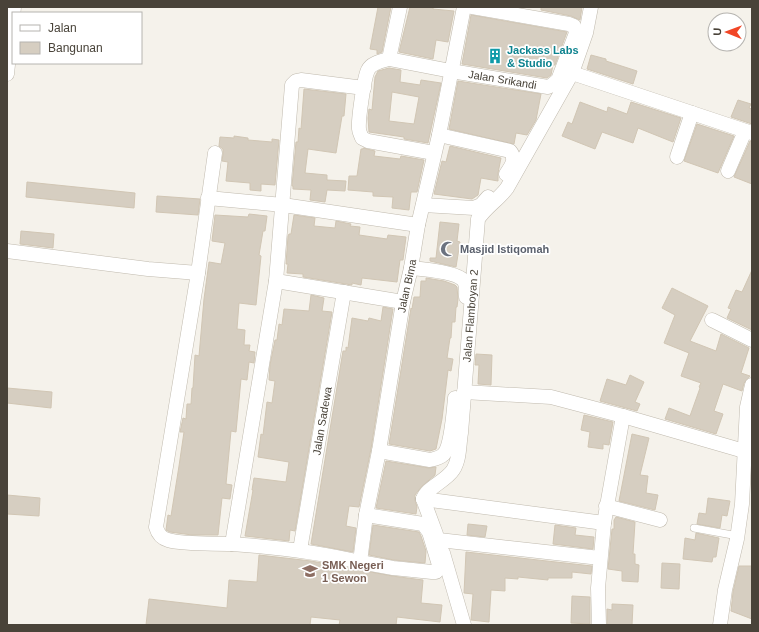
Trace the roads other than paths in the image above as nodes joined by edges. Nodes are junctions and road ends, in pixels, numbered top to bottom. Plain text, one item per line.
1 (400, 7) edge
2 (464, 7) edge
3 (472, 7) edge
4 (591, 7) edge
5 (12, 26) edge
6 (389, 59) junction
7 (451, 72) junction
8 (572, 73) junction
9 (7, 74) edge
10 (364, 88) junction
11 (692, 114) junction
12 (749, 132) edge
13 (439, 135) junction
14 (215, 153) dead end
15 (434, 153) junction
16 (677, 157) dead end
17 (728, 171) dead end
18 (208, 198) junction
19 (283, 205) junction
20 (423, 205) junction
21 (418, 225) junction
22 (7, 251) edge
23 (411, 268) junction
24 (198, 273) junction
25 (276, 281) junction
26 (344, 292) junction
27 (403, 302) junction
28 (712, 320) dead end
29 (752, 340) edge
30 (752, 385) edge
31 (464, 392) junction
32 (624, 416) junction
33 (379, 451) junction
34 (744, 451) junction
35 (423, 499) junction
36 (606, 506) junction
37 (366, 515) junction
38 (660, 520) dead end
39 (604, 523) junction
40 (694, 528) dead end
41 (738, 536) junction
42 (439, 540) junction
43 (232, 544) junction
44 (300, 550) junction
45 (600, 558) junction
46 (358, 562) junction
47 (464, 625) edge
48 (599, 625) edge
49 (720, 625) edge

1 - 6 street
2 - 7 street, Jalan Bima
3 - 7 street, Jalan Srikandi
4 - 8 street, Jalan Flamboyan 2
5 - 9 street
6 - 7 street
6 - 10 street
7 - 13 street, Jalan Bima
8 - 11 street
8 - 31 street, Jalan Flamboyan 2
10 - 15 street
10 - 19 street
11 - 12 street
11 - 16 street
12 - 17 street
13 - 15 street, Jalan Bima
13 - 20 street
14 - 18 street
15 - 20 street, Jalan Bima
18 - 19 street
18 - 24 street
19 - 21 street
19 - 25 street
20 - 21 street, Jalan Bima
21 - 23 street, Jalan Bima
22 - 24 street
23 - 27 street, Jalan Bima
23 - 33 street
24 - 43 street
25 - 26 street
25 - 43 street
26 - 27 street
26 - 44 street, Jalan Sadewa
27 - 33 street, Jalan Bima
28 - 29 street
30 - 34 street
31 - 32 street
31 - 35 street, Jalan Flamboyan 2
32 - 34 street
32 - 36 street
33 - 37 street, Jalan Bima
34 - 41 street
35 - 39 street
35 - 42 street
36 - 38 street
36 - 39 street
37 - 46 street, Jalan Bima
37 - 46 street
39 - 45 street
40 - 41 lane
41 - 49 street
42 - 45 street
42 - 47 street
43 - 44 street
44 - 46 street
45 - 48 street

